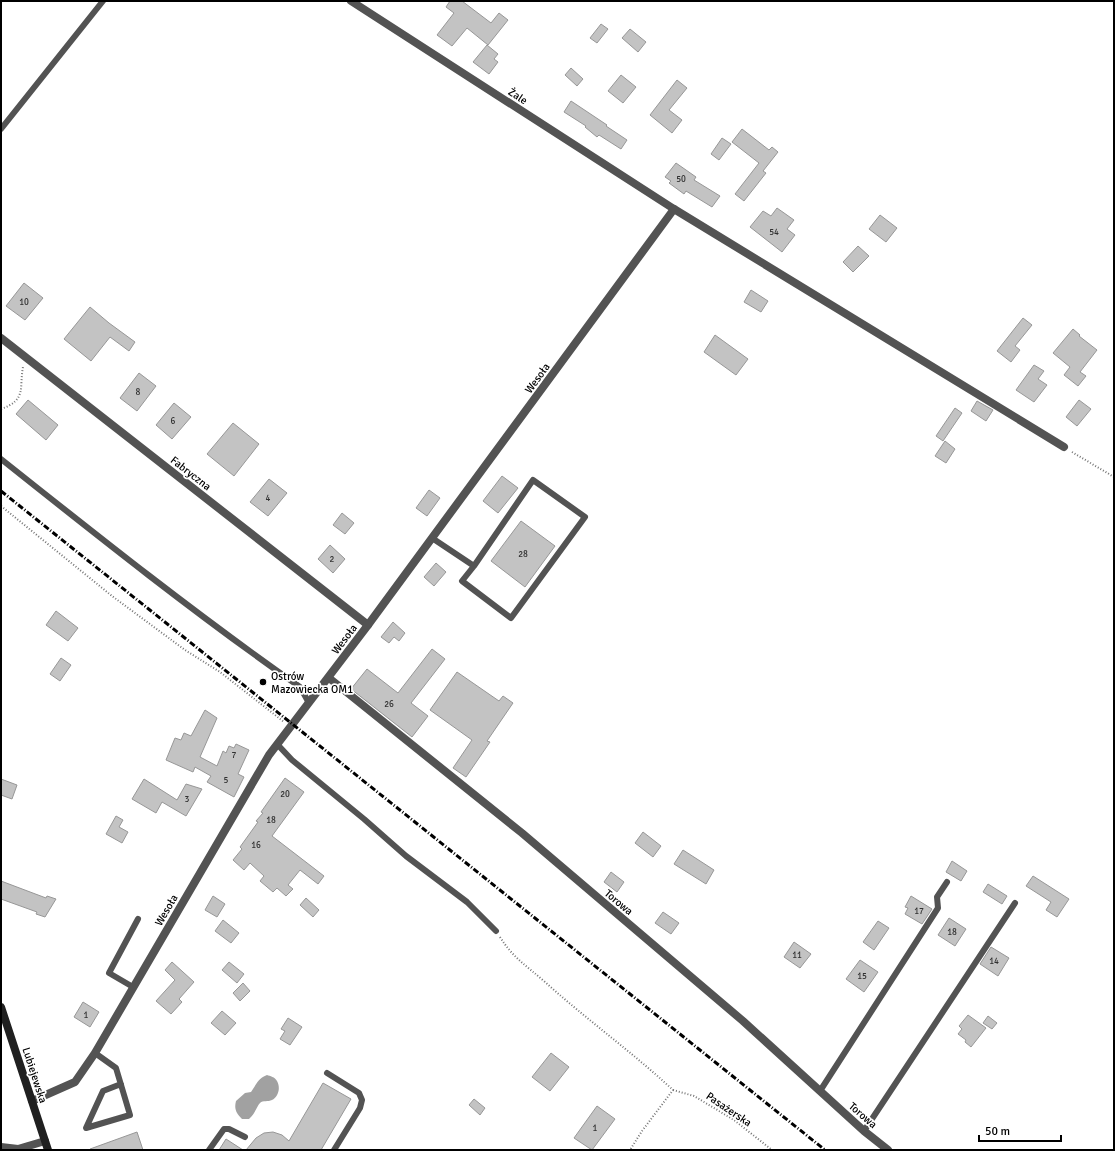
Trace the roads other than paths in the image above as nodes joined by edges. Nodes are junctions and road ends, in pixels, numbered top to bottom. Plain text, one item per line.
1 (104, 1) edge
2 (351, 1) edge
3 (1, 129) edge
4 (674, 210) junction
5 (1, 338) edge
6 (1064, 447) road end
7 (1, 459) edge
8 (432, 538) junction
9 (474, 566) junction
10 (368, 625) junction
11 (329, 678) junction
12 (309, 703) junction
13 (277, 744) junction
14 (947, 882) dead end
15 (1015, 903) dead end
16 (138, 919) dead end
17 (496, 931) road end
18 (133, 987) junction
19 (1, 1007) edge
20 (95, 1053) junction
21 (327, 1073) dead end
22 (121, 1084) junction
23 (820, 1091) junction
24 (32, 1101) junction
25 (864, 1131) junction
26 (245, 1137) dead end
27 (45, 1141) junction
28 (1, 1147) edge
29 (48, 1150) edge
30 (209, 1150) edge
31 (334, 1150) edge
32 (888, 1150) edge

1 - 3 lane
2 - 4 street, Żale
4 - 6 street, Żale
4 - 8 street, Wesoła
5 - 10 street, Fabryczna
7 - 12 lane
8 - 9 lane
8 - 10 street, Wesoła
9 - 9 lane
10 - 11 street, Wesoła
11 - 12 street, Wesoła
11 - 23 street, Torowa
12 - 13 street, Wesoła
13 - 17 lane
13 - 18 street, Wesoła
14 - 23 lane
15 - 25 lane
16 - 18 lane
18 - 20 street, Wesoła
19 - 24 main road, Lubiejewska
20 - 22 lane
20 - 24 street, Wesoła
21 - 31 lane
22 - 22 lane
23 - 25 street, Torowa
24 - 27 main road, Lubiejewska
25 - 32 street, Torowa
26 - 30 lane
27 - 28 street
27 - 29 main road, Lubiejewska

